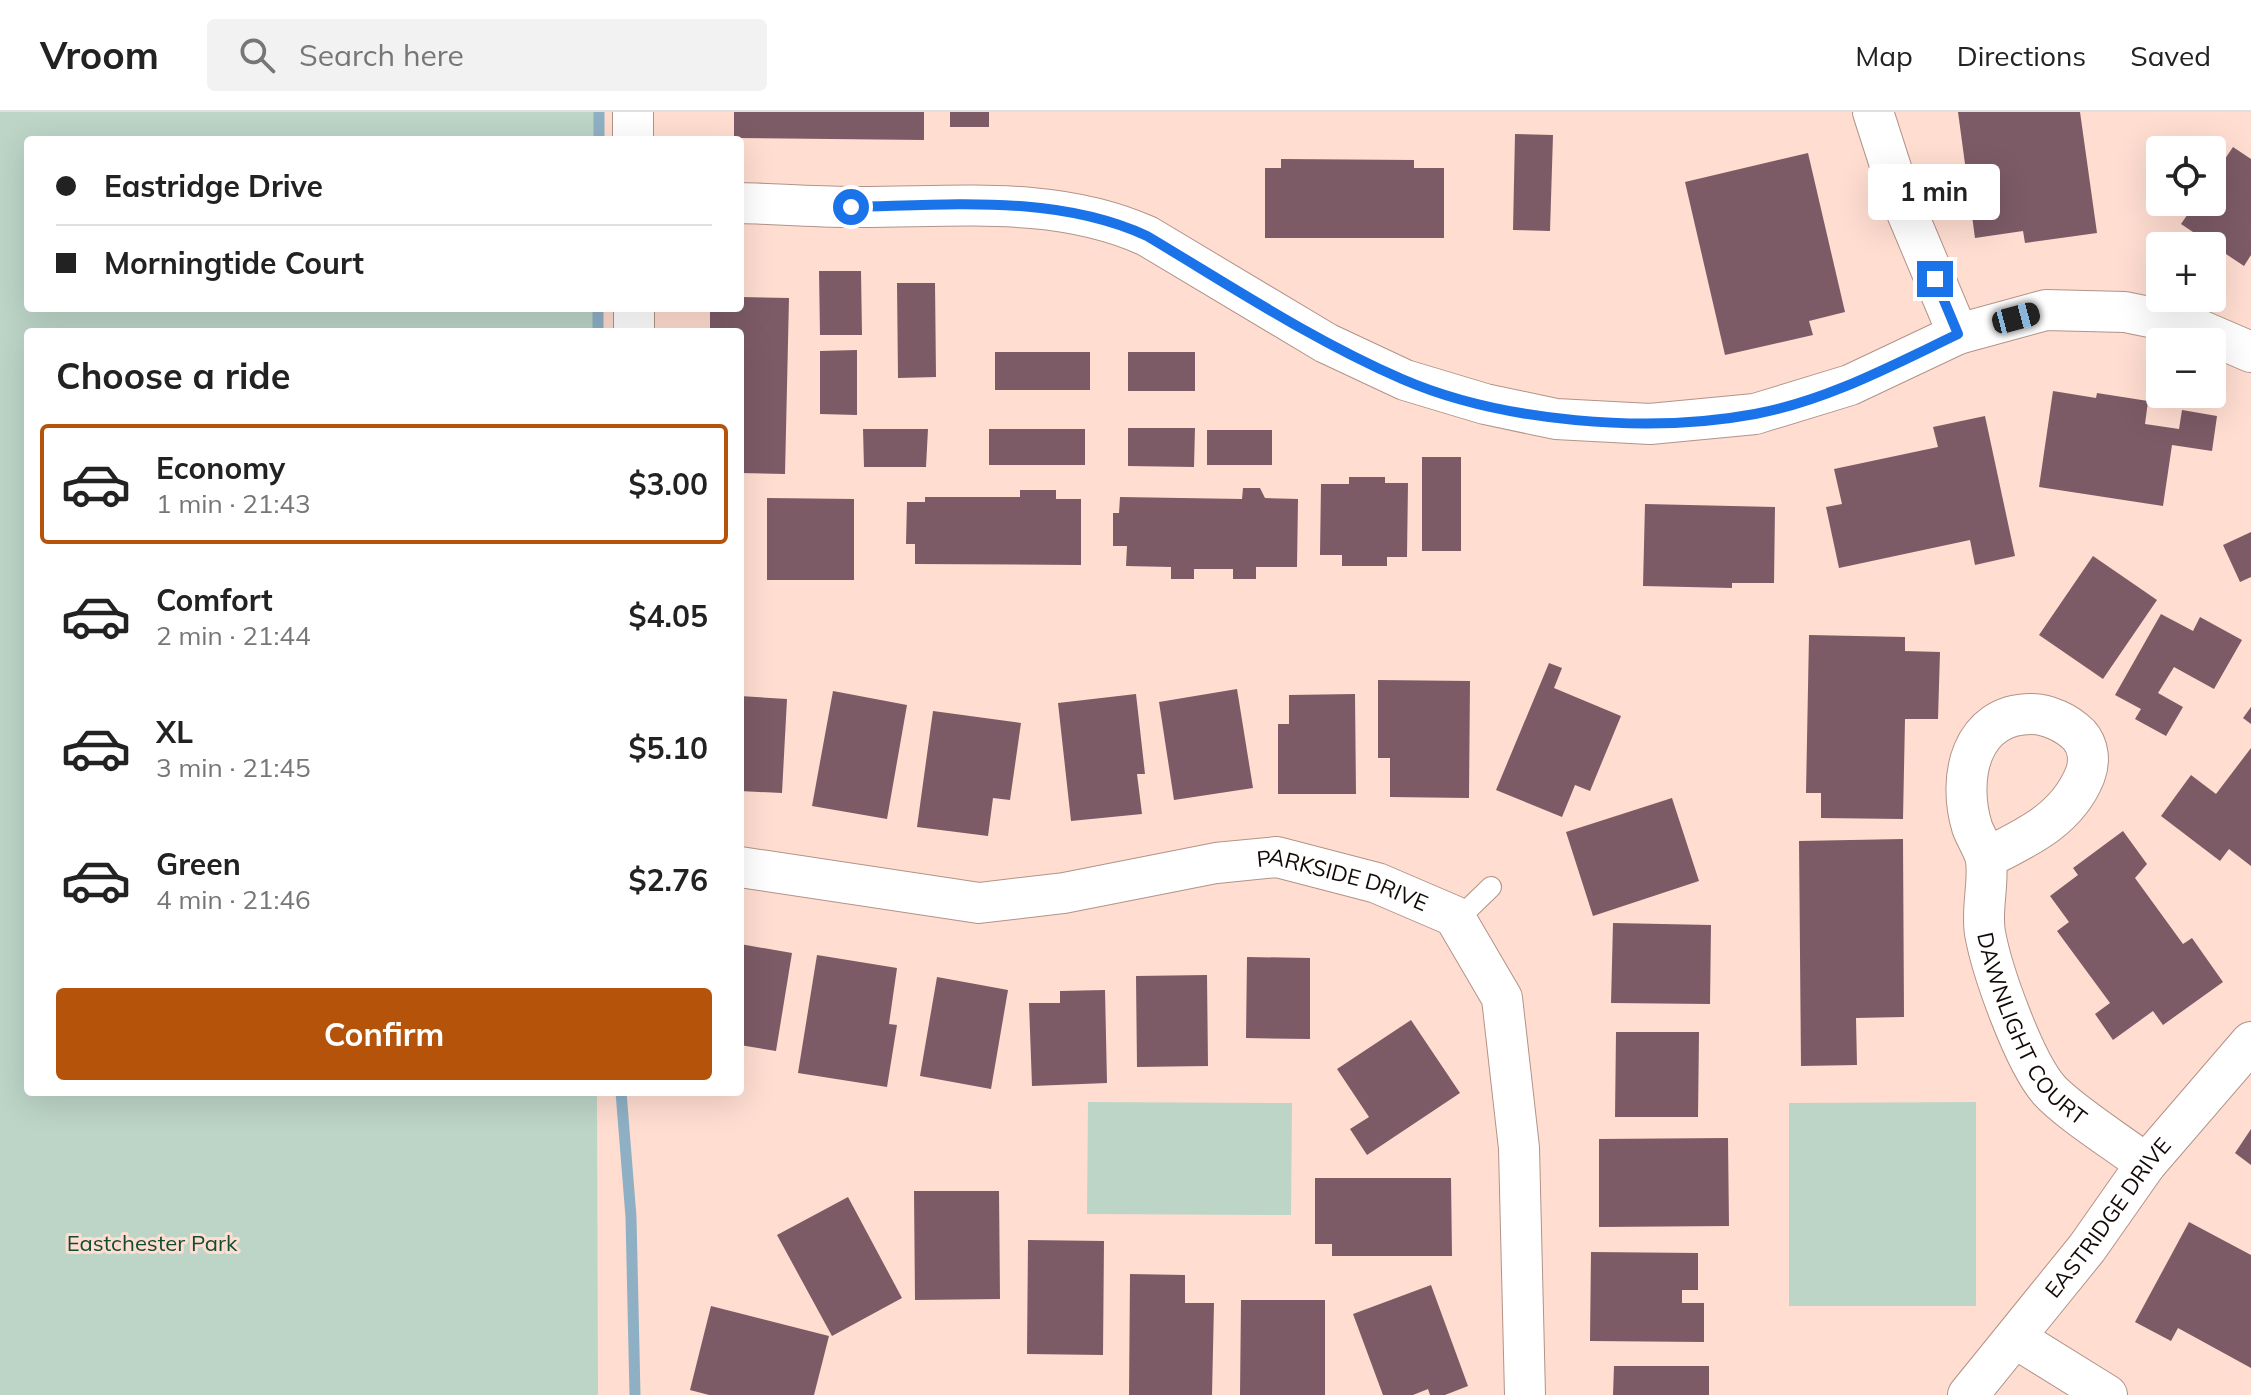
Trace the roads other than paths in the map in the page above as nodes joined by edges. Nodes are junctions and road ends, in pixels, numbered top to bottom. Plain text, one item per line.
1 (633, 112) edge
2 (1873, 112) edge
3 (633, 136) edge
4 (744, 203) edge
5 (1958, 334) junction
6 (2251, 352) edge
7 (1986, 858) dead end
8 (744, 868) edge
9 (1491, 887) dead end
10 (1457, 920) junction
11 (2251, 1042) edge
12 (2146, 1164) junction
13 (2015, 1338) junction
14 (1525, 1395) edge
15 (1968, 1395) edge
16 (2107, 1395) edge

1 - 3 street
2 - 5 street
4 - 5 street
5 - 6 street
7 - 12 street, DAWNLIGHT COURT
8 - 10 street, PARKSIDE DRIVE
9 - 10 lane
10 - 14 street, PARKSIDE DRIVE
11 - 12 street, EASTRIDGE DRIVE
12 - 13 street, EASTRIDGE DRIVE
13 - 15 street, EASTRIDGE DRIVE
13 - 16 street

